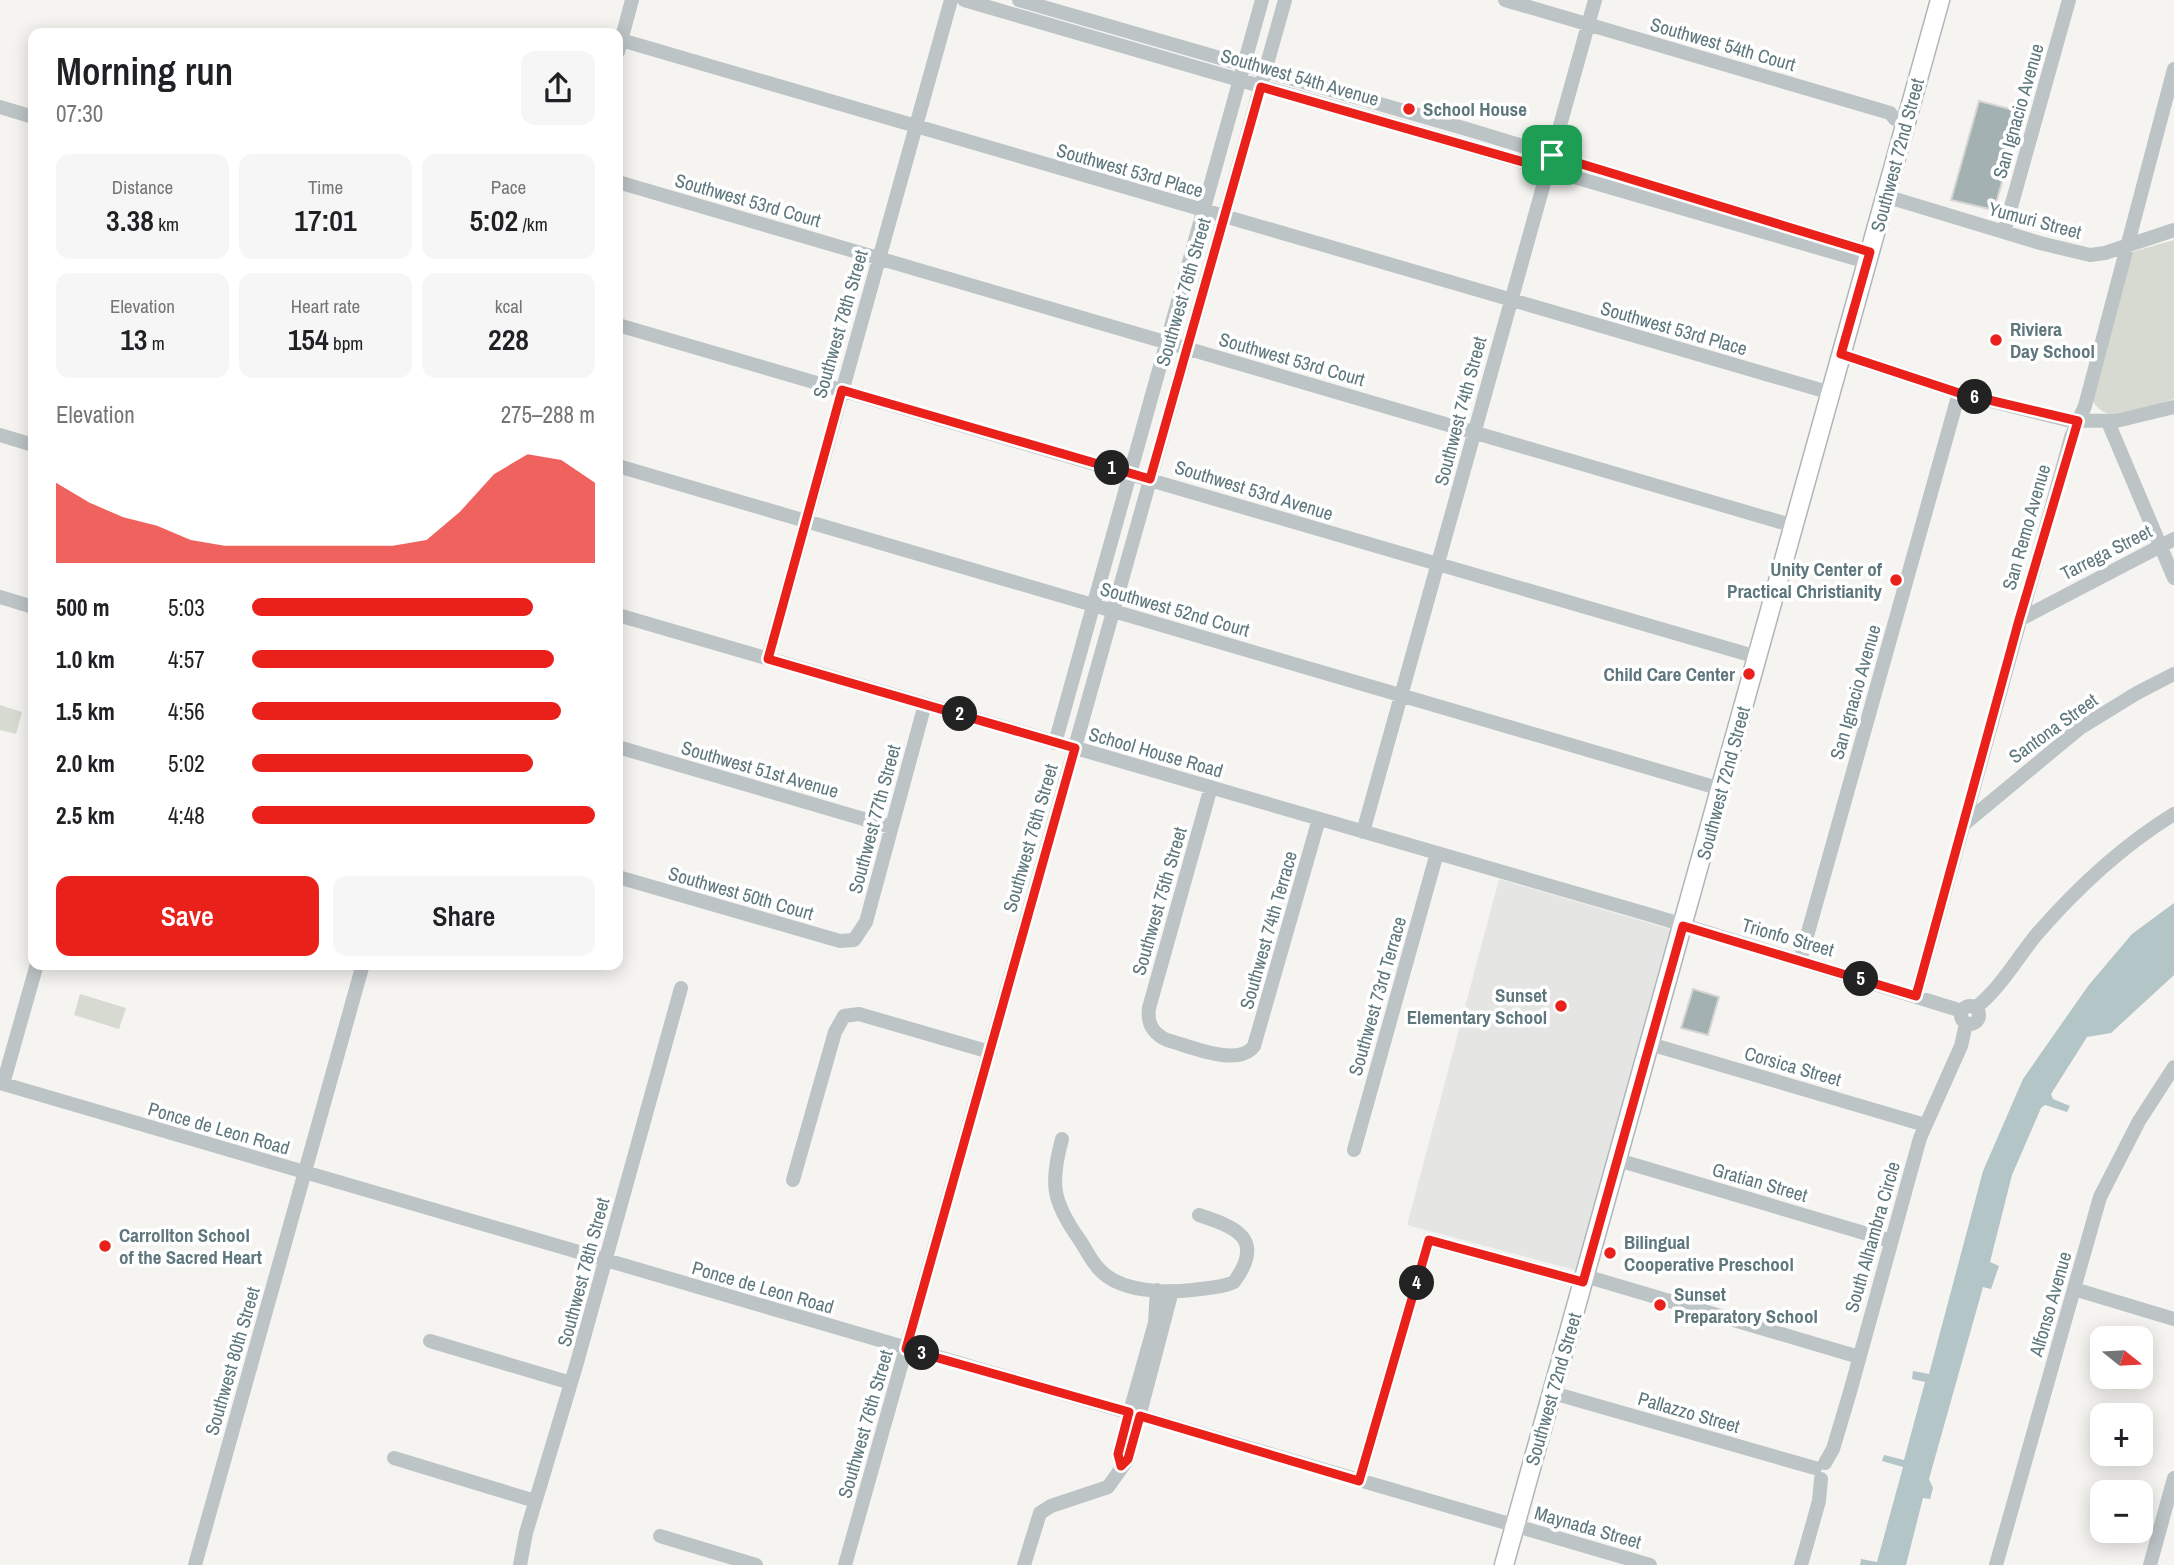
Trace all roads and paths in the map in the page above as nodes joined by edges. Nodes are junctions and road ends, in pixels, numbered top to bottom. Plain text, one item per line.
1 (632, 0) edge
2 (951, 0) edge
3 (964, 0) edge
4 (1019, 0) edge
5 (1285, 0) edge
6 (1505, 0) edge
7 (1595, 0) edge
8 (1940, 0) edge
9 (2069, 0) edge
10 (1259, 1) edge
11 (1589, 24) junction
12 (623, 32) edge
13 (623, 47) edge
14 (1243, 65) junction
15 (2174, 69) edge
16 (1265, 71) junction
17 (1239, 80) junction
18 (1261, 87) junction
19 (0, 107) edge
20 (28, 115) edge
21 (1901, 115) junction
22 (915, 127) junction
23 (1550, 162) junction
24 (623, 183) edge
25 (1885, 196) junction
26 (1203, 211) junction
27 (2134, 214) junction
28 (1224, 217) junction
29 (2174, 230) edge
30 (2004, 232) junction
31 (2153, 237) junction
32 (2127, 246) junction
33 (1868, 257) junction
34 (878, 258) junction
35 (1510, 301) junction
36 (623, 326) edge
37 (1167, 342) junction
38 (1187, 349) junction
39 (1841, 354) junction
40 (842, 390) junction
41 (1830, 393) junction
42 (1959, 393) junction
43 (2174, 407) edge
44 (2078, 421) junction
45 (2108, 422) junction
46 (1474, 432) junction
47 (0, 435) edge
48 (28, 443) edge
49 (623, 468) edge
50 (1130, 473) junction
51 (1150, 479) junction
52 (805, 521) junction
53 (1794, 526) junction
54 (2167, 542) edge
55 (1438, 564) junction
56 (2174, 578) edge
57 (0, 597) edge
58 (28, 605) edge
59 (1093, 605) junction
60 (1115, 612) junction
61 (623, 616) edge
62 (2019, 620) junction
63 (1757, 657) junction
64 (768, 659) junction
65 (2174, 674) edge
66 (1402, 696) junction
67 (925, 704) junction
68 (1055, 743) junction
69 (623, 748) edge
70 (1075, 748) junction
71 (1211, 787) junction
72 (1721, 789) junction
73 (2174, 814) edge
74 (1319, 819) junction
75 (1963, 825) junction
76 (891, 827) junction
77 (1363, 832) junction
78 (1437, 853) junction
79 (623, 878) edge
80 (1683, 926) junction
81 (854, 940) joint
82 (1800, 961) junction
83 (35, 970) edge
84 (361, 970) edge
85 (681, 988) dead end
86 (1916, 996) junction
87 (1967, 1014) junction
88 (1650, 1044) junction
89 (1250, 1051) joint
90 (990, 1052) junction
91 (2174, 1067) edge
92 (1, 1084) edge
93 (1925, 1125) junction
94 (1062, 1139) dead end
95 (1354, 1150) dead end
96 (1618, 1160) junction
97 (304, 1173) junction
98 (793, 1180) dead end
99 (1199, 1215) dead end
100 (1891, 1241) junction
101 (605, 1262) junction
102 (1584, 1279) junction
103 (2074, 1289) junction
104 (1157, 1290) junction
105 (1172, 1291) junction
106 (2174, 1319) edge
107 (1157, 1331) junction
108 (430, 1341) dead end
109 (906, 1349) junction
110 (1859, 1357) junction
111 (571, 1383) junction
112 (1553, 1393) junction
113 (1135, 1414) junction
114 (394, 1458) dead end
115 (1821, 1470) junction
116 (2174, 1478) edge
117 (1359, 1481) junction
118 (535, 1501) junction
119 (1515, 1526) junction
120 (660, 1536) dead end
121 (195, 1565) edge
122 (520, 1565) edge
123 (756, 1565) edge
124 (845, 1565) edge
125 (1024, 1565) edge
126 (1504, 1565) edge
127 (1650, 1565) edge
128 (1801, 1565) edge
129 (1996, 1565) edge
130 (2150, 1565) edge

1 - 12 street
2 - 22 street, Southwest 78th Street
3 - 17 street, Southwest 54th Avenue
4 - 14 street, Southwest 54th Avenue
5 - 16 street, Southwest 76th Street
6 - 11 street, Southwest 54th Court
7 - 11 street, Southwest 74th Street
8 - 21 main road, Southwest 72nd Street
9 - 30 street, San Ignacio Avenue
10 - 14 street, Southwest 76th Street
11 - 21 street, Southwest 54th Court
11 - 23 street, Southwest 74th Street
13 - 22 street, Southwest 53rd Place
14 - 16 street, Southwest 54th Avenue
14 - 17 street, Southwest 76th Street
15 - 27 street, San Remo Avenue
16 - 18 street, Southwest 76th Street
16 - 23 street, Southwest 54th Avenue
17 - 18 street, Southwest 54th Avenue
17 - 26 street, Southwest 76th Street
18 - 23 street, Southwest 54th Avenue
18 - 28 street, Southwest 76th Street
19 - 20 street
21 - 25 main road, Southwest 72nd Street
22 - 26 street, Southwest 53rd Place
22 - 34 street, Southwest 78th Street
23 - 33 street, Southwest 54th Avenue
23 - 35 street, Southwest 74th Street
24 - 34 street, Southwest 53rd Court
25 - 30 street, Yumuri Street
25 - 33 main road, Southwest 72nd Street
26 - 28 street, Southwest 53rd Place
26 - 37 street, Southwest 76th Street
27 - 31 street
27 - 32 street, San Remo Avenue
28 - 35 street, Southwest 53rd Place
28 - 38 street, Southwest 76th Street
29 - 31 street, Yumuri Street
30 - 32 street, Yumuri Street
31 - 32 street, Yumuri Street
32 - 44 street, San Remo Avenue
33 - 39 main road, Southwest 72nd Street
34 - 37 street, Southwest 53rd Court
34 - 40 street, Southwest 78th Street
35 - 41 street, Southwest 53rd Place
35 - 46 street, Southwest 74th Street
36 - 40 street, Southwest 53rd Avenue
37 - 38 street, Southwest 53rd Court
37 - 50 street, Southwest 76th Street
38 - 46 street, Southwest 53rd Court
38 - 51 street, Southwest 76th Street
39 - 41 main road, Southwest 72nd Street
39 - 42 street
40 - 50 street, Southwest 53rd Avenue
40 - 52 street, Southwest 78th Street
41 - 53 main road, Southwest 72nd Street
42 - 44 street
42 - 82 street, San Ignacio Avenue
43 - 45 street
44 - 45 street
44 - 62 street, San Remo Avenue
45 - 54 street
46 - 53 street, Southwest 53rd Court
46 - 55 street, Southwest 74th Street
47 - 48 street
49 - 52 street, Southwest 52nd Court
50 - 51 street, Southwest 53rd Avenue
50 - 59 street, Southwest 76th Street
51 - 55 street, Southwest 53rd Avenue
51 - 60 street, Southwest 76th Street
52 - 59 street, Southwest 52nd Court
52 - 64 street, Southwest 78th Street
53 - 63 main road, Southwest 72nd Street
54 - 56 street
54 - 62 street, Tarrega Street
55 - 63 street, Southwest 53rd Avenue
55 - 66 street, Southwest 74th Street
57 - 58 street
59 - 60 street, Southwest 52nd Court
59 - 68 street, Southwest 76th Street
60 - 66 street, Southwest 52nd Court
60 - 70 street, Southwest 76th Street
61 - 64 street, School House Road
62 - 75 street, San Remo Avenue
63 - 72 main road, Southwest 72nd Street
64 - 67 street, School House Road
65 - 75 street, Santona Street
66 - 72 street, Southwest 52nd Court
66 - 77 street, Southwest 74th Street
67 - 68 street, School House Road
67 - 76 street, Southwest 77th Street
68 - 70 street, School House Road
69 - 76 street, Southwest 51st Avenue
70 - 71 street, School House Road
70 - 90 street, Southwest 76th Street
71 - 74 street, School House Road
71 - 89 street, Southwest 75th Street
72 - 80 main road, Southwest 72nd Street
73 - 87 street, South Alhambra Circle
74 - 77 street, School House Road
74 - 89 street, Southwest 74th Terrace
75 - 86 street, San Remo Avenue
76 - 81 street, Southwest 77th Street
77 - 78 street, School House Road
78 - 80 street, School House Road
78 - 95 street, Southwest 73rd Terrace
79 - 81 street, Southwest 50th Court
80 - 82 street, Trionfo Street
80 - 88 main road, Southwest 72nd Street
82 - 86 street, Trionfo Street
83 - 92 street
84 - 97 street, Southwest 80th Street
85 - 101 street, Southwest 78th Street
86 - 87 street, Trionfo Street
87 - 93 street, South Alhambra Circle
88 - 93 street, Corsica Street
88 - 96 main road, Southwest 72nd Street
90 - 98 street
90 - 109 street, Southwest 76th Street
91 - 103 street, Alfonso Avenue
92 - 97 street, Ponce de Leon Road
93 - 100 street, South Alhambra Circle
94 - 104 street
96 - 100 street, Gratian Street
96 - 102 main road, Southwest 72nd Street
97 - 101 street, Ponce de Leon Road
97 - 121 street, Southwest 80th Street
99 - 105 street
100 - 110 street, South Alhambra Circle
101 - 109 street, Ponce de Leon Road
101 - 111 street, Southwest 78th Street
102 - 110 street
102 - 112 main road, Southwest 72nd Street
102 - 117 street
103 - 106 street
103 - 129 street, Alfonso Avenue
104 - 105 street
104 - 107 street
105 - 107 street
107 - 113 street
108 - 111 street
109 - 113 street, Ponce de Leon Road
109 - 124 street, Southwest 76th Street
110 - 115 street, South Alhambra Circle
111 - 118 street, Southwest 78th Street
112 - 115 street, Pallazzo Street
112 - 119 main road, Southwest 72nd Street
113 - 117 street, Ponce de Leon Road
113 - 125 street
114 - 118 street
115 - 128 street, South Alhambra Circle
116 - 130 street
117 - 119 street, Ponce de Leon Road
118 - 122 street, Southwest 78th Street
119 - 126 main road, Southwest 72nd Street
119 - 127 street, Maynada Street
120 - 123 street

